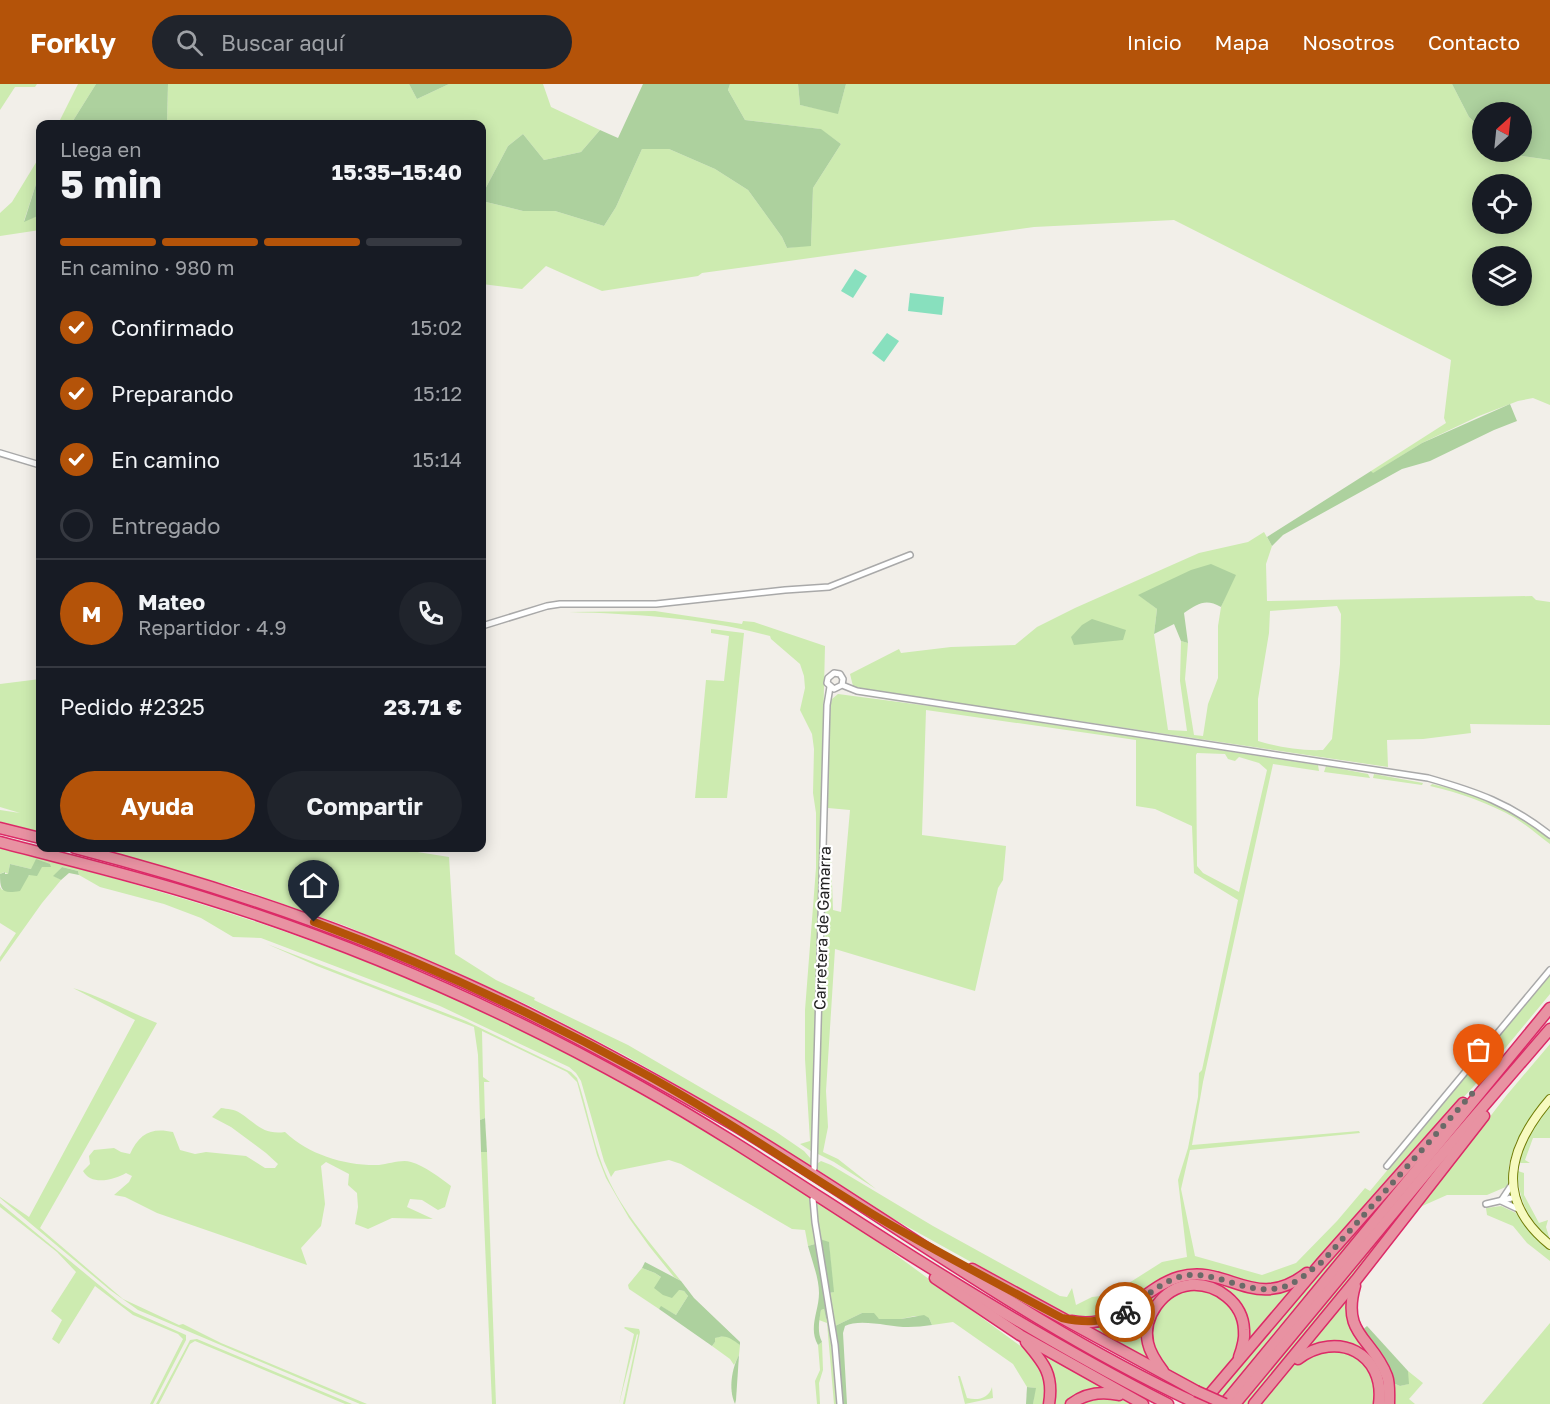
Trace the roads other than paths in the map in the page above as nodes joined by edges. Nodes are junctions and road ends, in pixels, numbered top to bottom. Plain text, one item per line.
1 (0, 453) edge
2 (36, 464) edge
3 (910, 555) dead end
4 (486, 625) edge
5 (842, 685) junction
6 (830, 687) junction
7 (0, 828) edge
8 (1550, 835) edge
9 (36, 837) edge
10 (0, 842) edge
11 (36, 851) edge
12 (38, 852) edge
13 (89, 852) edge
14 (1550, 970) edge
15 (1550, 1008) edge
16 (1550, 1029) edge
17 (1527, 1036) junction
18 (1526, 1057) junction
19 (1550, 1099) edge
20 (1387, 1166) dead end
21 (814, 1169) dead end
22 (1513, 1183) junction
23 (1516, 1197) junction
24 (813, 1199) dead end
25 (1501, 1201) junction
26 (1486, 1204) dead end
27 (1520, 1210) junction
28 (890, 1224) junction
29 (1550, 1245) edge
30 (912, 1256) junction
31 (1322, 1262) junction
32 (1356, 1280) junction
33 (1062, 1318) junction
34 (1020, 1335) junction
35 (1236, 1363) junction
36 (1283, 1370) junction
37 (1167, 1376) junction
38 (1126, 1396) junction
39 (1196, 1400) edge
40 (840, 1404) edge
41 (1049, 1404) edge
42 (1071, 1404) edge
43 (1143, 1404) edge
44 (1168, 1404) edge
45 (1225, 1404) edge
46 (1235, 1404) edge
47 (1254, 1404) edge
48 (1378, 1404) edge
49 (1389, 1404) edge

1 - 2 street
3 - 4 street
5 - 6 street
5 - 6 street
5 - 8 street
6 - 21 street, Carretera de Gamarra
7 - 9 highway
10 - 11 highway
12 - 30 highway
13 - 28 highway
14 - 20 street
15 - 17 highway
16 - 18 highway
17 - 31 highway
17 - 45 highway
18 - 32 highway
18 - 46 highway
19 - 22 street
22 - 23 street
22 - 25 street
23 - 25 street
23 - 27 street
24 - 40 street
25 - 26 street
25 - 27 street
27 - 29 street
28 - 33 highway
28 - 39 highway
30 - 34 highway
30 - 44 highway
31 - 33 highway
31 - 35 highway
32 - 36 highway
32 - 49 highway
33 - 37 highway
34 - 38 highway
34 - 41 highway
35 - 37 highway
35 - 39 highway
36 - 47 highway
36 - 48 highway
37 - 39 highway
38 - 42 highway
38 - 43 highway
39 - 45 highway, bridge

